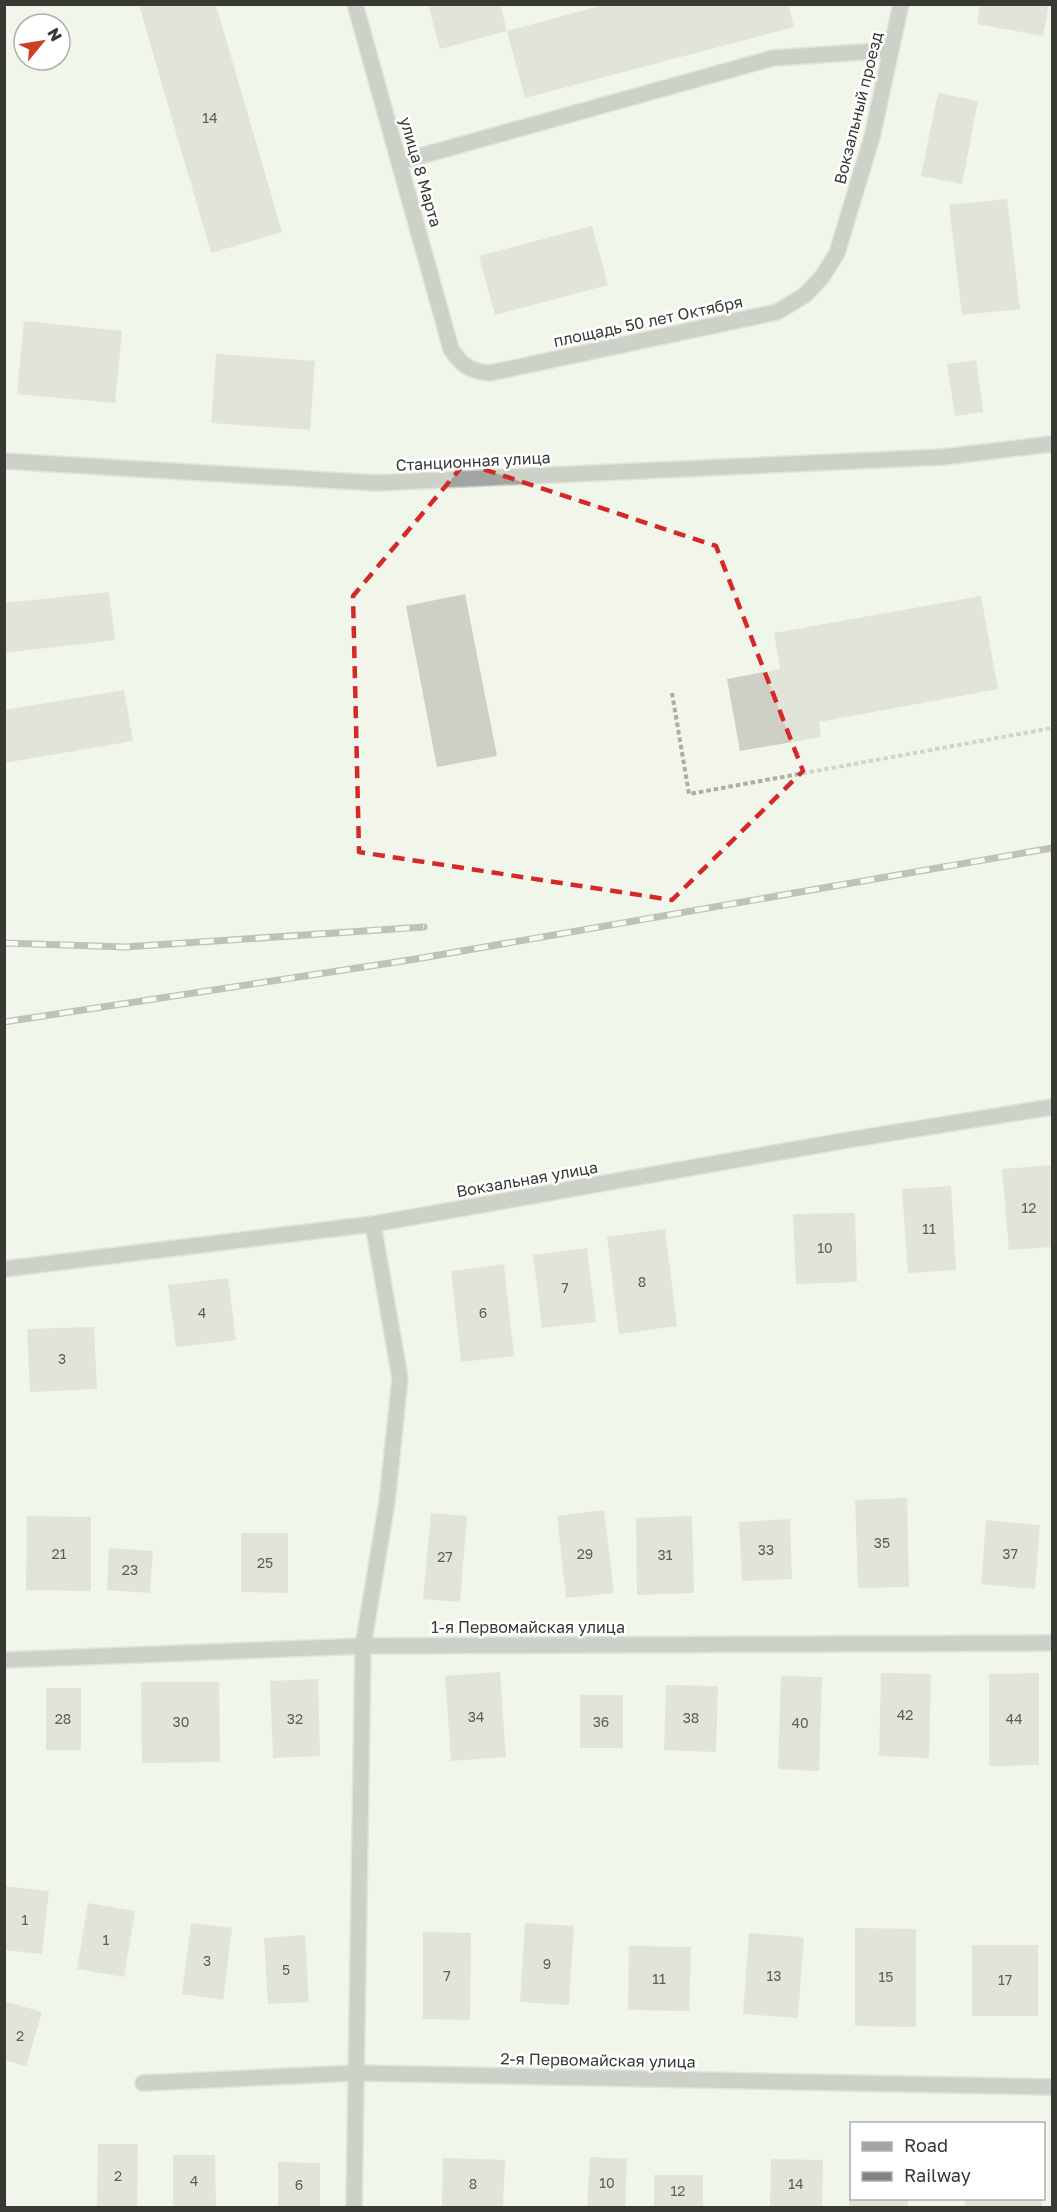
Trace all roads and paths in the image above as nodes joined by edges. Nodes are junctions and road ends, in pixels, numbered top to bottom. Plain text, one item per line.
1 (355, 4) edge
2 (901, 4) edge
3 (891, 50) junction
4 (399, 162) junction
5 (837, 253) joint
6 (451, 349) joint
7 (1053, 444) edge
8 (4, 461) edge
9 (672, 693) dead end
10 (1053, 728) edge
11 (1053, 1107) edge
12 (373, 1224) junction
13 (4, 1269) edge
14 (1053, 1643) edge
15 (363, 1646) junction
16 (4, 1660) edge
17 (357, 2073) junction
18 (143, 2083) dead end
19 (1053, 2087) edge
20 (354, 2208) edge

1 - 4 street, улица 8 Марта
2 - 3 street, Вокзальный проезд
3 - 4 street
3 - 5 street, Вокзальный проезд
4 - 6 street, улица 8 Марта
5 - 6 street, площадь 50 лет Октября
7 - 8 street, Станционная улица
9 - 10 path
11 - 12 street, Вокзальная улица
12 - 13 street, Вокзальная улица
12 - 15 street
14 - 15 street, 1-я Первомайская улица
15 - 16 street, 1-я Первомайская улица
15 - 17 street
17 - 18 street, 2-я Первомайская улица
17 - 19 street, 2-я Первомайская улица
17 - 20 street

